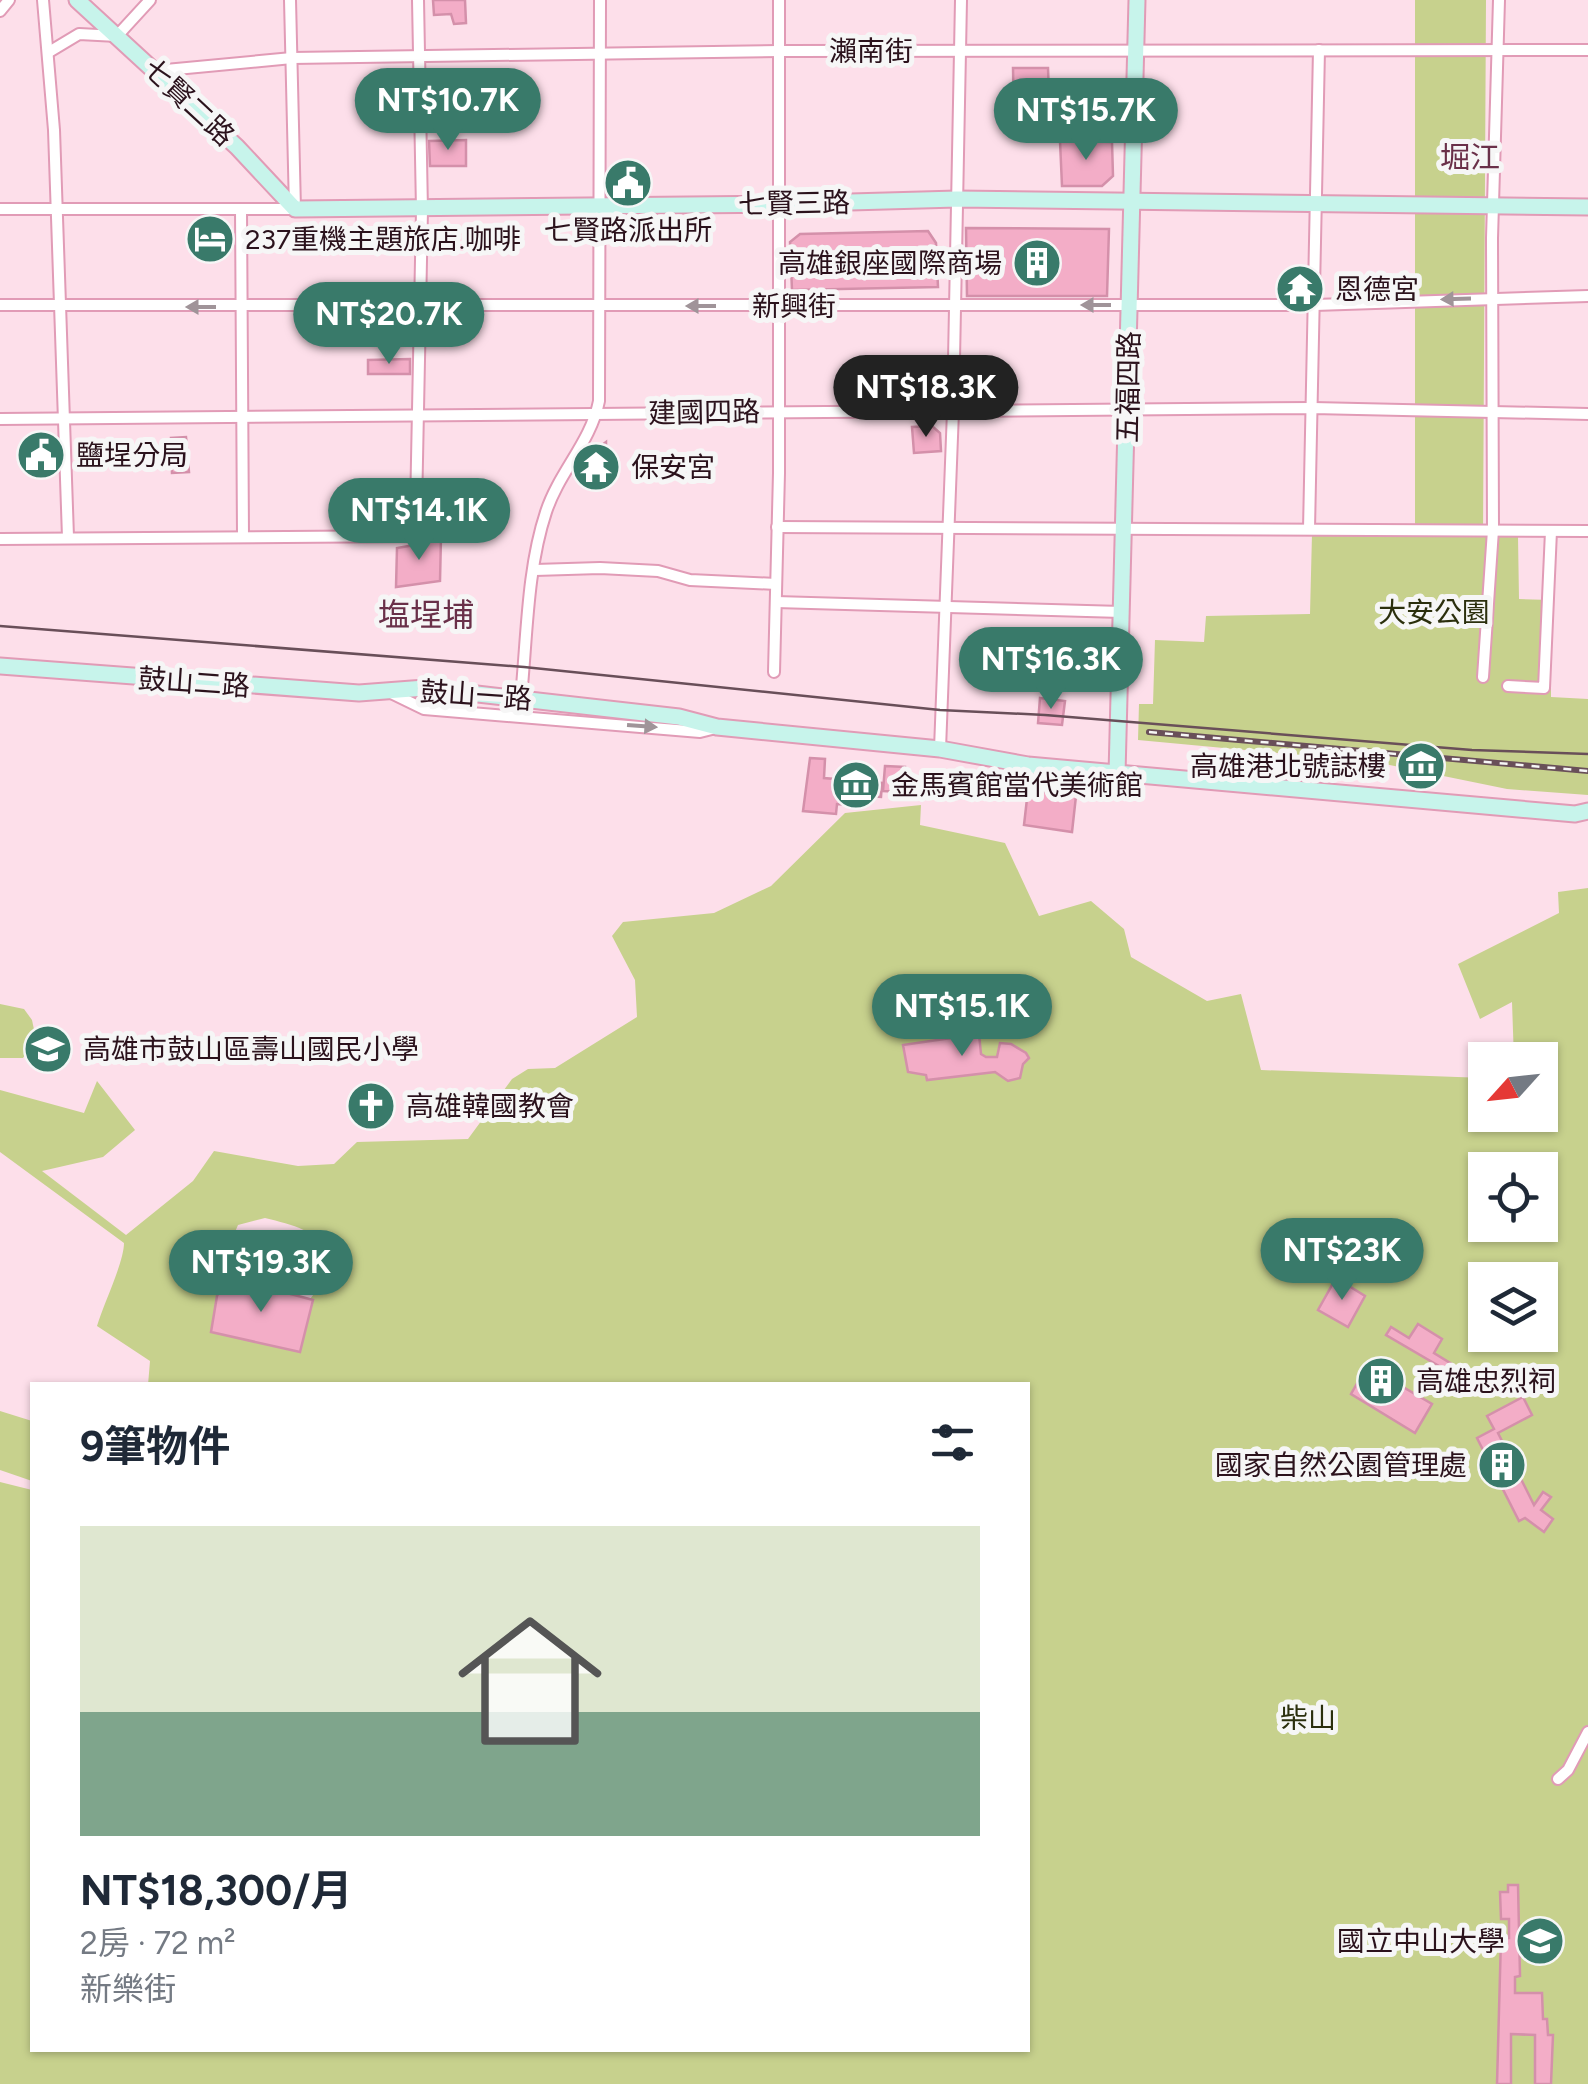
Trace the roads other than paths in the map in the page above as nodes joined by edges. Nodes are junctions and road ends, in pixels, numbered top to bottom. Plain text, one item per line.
1 (9, 0) edge
2 (42, 0) edge
3 (77, 0) edge
4 (150, 0) edge
5 (290, 0) edge
6 (418, 0) edge
7 (600, 0) edge
8 (779, 0) edge
9 (961, 0) edge
10 (1137, 0) edge
11 (1499, 0) edge
12 (0, 11) edge
13 (117, 36) junction
14 (1137, 50) junction
15 (1319, 50) junction
16 (1498, 50) junction
17 (1588, 50) edge
18 (778, 51) junction
19 (961, 51) junction
20 (49, 52) junction
21 (598, 54) junction
22 (418, 57) junction
23 (292, 58) junction
24 (155, 72) junction
25 (957, 198) junction
26 (1134, 201) junction
27 (1318, 201) junction
28 (779, 204) junction
29 (1493, 206) junction
30 (56, 207) junction
31 (598, 207) junction
32 (1588, 207) edge
33 (0, 209) edge
34 (296, 209) junction
35 (241, 210) junction
36 (422, 210) junction
37 (1588, 296) edge
38 (1492, 298) junction
39 (0, 305) edge
40 (1130, 305) junction
41 (1315, 305) junction
42 (418, 306) junction
43 (598, 306) junction
44 (778, 306) junction
45 (956, 306) junction
46 (59, 307) junction
47 (242, 307) junction
48 (1314, 408) junction
49 (778, 411) junction
50 (954, 411) junction
51 (1127, 411) junction
52 (596, 414) junction
53 (1494, 414) junction
54 (1588, 414) edge
55 (244, 417) junction
56 (419, 417) junction
57 (63, 418) junction
58 (0, 420) edge
59 (416, 510) tunnel mouth
60 (777, 527) junction
61 (946, 528) junction
62 (1125, 528) junction
63 (1309, 529) junction
64 (1493, 530) junction
65 (1551, 531) junction
66 (1588, 531) edge
67 (243, 536) junction
68 (416, 536) dead end
69 (68, 537) junction
70 (0, 538) edge
71 (535, 570) junction
72 (776, 584) junction
73 (776, 602) junction
74 (943, 606) junction
75 (1122, 612) junction
76 (0, 666) edge
77 (774, 672) dead end
78 (1483, 677) dead end
79 (1508, 686) dead end
80 (388, 692) junction
81 (521, 697) junction
82 (717, 727) junction
83 (940, 749) junction
84 (1117, 774) junction
85 (1584, 815) edge
86 (1588, 1732) edge
87 (1558, 1778) dead end

1 - 12 street
2 - 20 street
3 - 13 street, 七賢二路
4 - 13 street
5 - 23 street
6 - 22 street
7 - 21 street
8 - 18 street
9 - 19 street
10 - 14 street, 五福四路
11 - 16 street
13 - 20 street
13 - 24 street, 七賢二路
14 - 15 street, 瀨南街
14 - 19 street, 瀨南街
14 - 26 street, 五福四路
15 - 16 street, 瀨南街
15 - 27 street
16 - 17 street, 瀨南街
16 - 29 street
18 - 19 street, 瀨南街
18 - 21 street, 瀨南街
18 - 28 street
19 - 25 street
20 - 30 street
21 - 22 street, 瀨南街
21 - 31 street
22 - 23 street, 瀨南街
22 - 36 street
23 - 24 street, 瀨南街
23 - 34 street
24 - 34 street, 七賢二路
25 - 26 street, 七賢三路
25 - 28 street, 七賢三路
25 - 45 street
26 - 27 street, 七賢三路
26 - 40 street, 五福四路
27 - 29 street, 七賢三路
27 - 41 street
28 - 31 street, 七賢三路
28 - 44 street
29 - 32 street, 七賢三路
29 - 38 street
30 - 33 street, 七賢三路
30 - 35 street, 七賢三路
30 - 46 street
31 - 36 street, 七賢三路
31 - 43 street
34 - 35 street, 七賢三路
34 - 36 street, 七賢三路
35 - 47 street
36 - 42 street
37 - 38 street, 新興街
38 -> 41 street, 新興街
38 - 53 street
39 - 46 street, 新興街
40 - 41 street, 新興街
40 -> 45 street, 新興街
40 - 51 street, 五福四路
41 - 48 street
42 - 43 street, 新興街
42 - 47 street, 新興街
42 - 56 street
44 -> 43 street, 新興街
43 - 52 street
44 - 45 street, 新興街
44 - 49 street
45 - 50 street
47 -> 46 street, 新興街
46 - 57 street
47 - 55 street
48 - 51 street, 建國四路
48 - 53 street, 建國四路
48 - 63 street
49 - 50 street, 建國四路
49 - 52 street, 建國四路
49 - 60 street
50 - 51 street, 建國四路
50 - 61 street
51 - 62 street, 五福四路
52 - 56 street, 建國四路
52 - 71 street
53 - 54 street, 建國四路
53 - 64 street
55 - 56 street, 建國四路
55 - 57 street, 建國四路
55 - 67 street
56 - 59 street
57 - 58 street, 建國四路
57 - 69 street
60 - 61 street
60 - 72 street
61 - 62 street
61 - 74 street
62 - 63 street
62 - 75 street, 五福四路
63 - 64 street
64 - 65 street
64 - 78 street
65 - 66 street
65 - 79 street
67 - 68 street
67 - 69 street
69 - 70 street
71 - 72 street
71 - 81 street
72 - 73 street
73 - 74 street
73 - 77 street
74 - 75 street
74 - 83 street
75 - 84 street, 五福四路
76 - 80 street, 鼓山二路
80 - 81 street, 鼓山一路
80 -> 82 street, 鼓山一路
81 - 82 street, 鼓山一路
82 - 83 street, 鼓山一路
83 - 84 street, 鼓山一路
84 - 85 street, 鼓山一路
86 - 87 street

